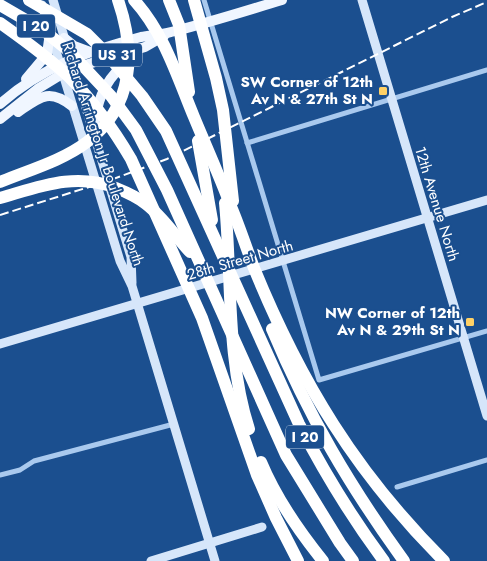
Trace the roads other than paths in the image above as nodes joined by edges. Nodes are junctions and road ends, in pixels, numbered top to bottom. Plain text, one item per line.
1 (29, 0) edge
2 (40, 0) edge
3 (52, 0) edge
4 (118, 0) edge
5 (134, 0) edge
6 (169, 0) edge
7 (186, 0) edge
8 (194, 0) edge
9 (204, 0) edge
10 (282, 0) edge
11 (362, 0) edge
12 (8, 4) edge
13 (0, 22) edge
14 (210, 22) junction
15 (0, 28) edge
16 (50, 32) junction
17 (169, 33) junction
18 (64, 38) junction
19 (145, 47) junction
20 (90, 52) junction
21 (73, 64) junction
22 (61, 69) junction
23 (487, 70) edge
24 (18, 88) junction
25 (391, 99) junction
26 (0, 104) edge
27 (72, 106) junction
28 (0, 119) edge
29 (0, 123) edge
30 (93, 130) junction
31 (246, 140) junction
32 (0, 182) edge
33 (0, 198) edge
34 (487, 200) edge
35 (427, 218) junction
36 (213, 235) junction
37 (198, 261) junction
38 (283, 262) junction
39 (132, 286) junction
40 (138, 304) junction
41 (487, 331) edge
42 (463, 338) junction
43 (0, 344) edge
44 (487, 416) edge
45 (174, 424) junction
46 (487, 460) edge
47 (0, 475) edge
48 (397, 487) dead end
49 (262, 527) dead end
50 (209, 542) junction
51 (152, 561) edge
52 (215, 561) edge
53 (298, 561) edge
54 (323, 561) edge
55 (353, 561) edge
56 (384, 561) edge
57 (404, 561) edge
58 (444, 561) edge

1 - 36 highway, I 20
2 - 16 street, Richard Arrington Jr Boulevard North
3 - 18 street, Richard Arrington Jr Boulevard North
4 - 32 highway
5 - 58 highway
6 - 36 highway
7 - 54 highway
8 - 57 highway
9 - 14 street
10 - 14 main road, US 31
11 - 25 street, 12th Avenue North
12 - 13 highway
12 - 15 highway
12 - 37 highway, I 20
13 - 53 highway
14 - 17 main road, US 31
14 - 31 street
16 - 22 street, Richard Arrington Jr Boulevard North
16 - 24 main road
17 - 19 main road, US 31
17 - 20 main road, US 31
18 - 20 main road
18 - 21 street, Richard Arrington Jr Boulevard North
19 - 21 main road, US 31
19 - 30 main road
20 - 21 main road, US 31
21 - 22 main road, US 31
21 - 30 street, Richard Arrington Jr Boulevard North
22 - 24 main road, US 31
22 - 27 street, Richard Arrington Jr Boulevard North
22 - 28 main road, US 31
23 - 25 street
24 - 26 main road, US 31
25 - 31 street
25 - 35 street, 12th Avenue North
27 - 29 main road
27 - 39 street, Richard Arrington Jr Boulevard North
30 - 39 street, Richard Arrington Jr Boulevard North
31 - 38 street
33 - 37 highway
34 - 35 street, 28th Street North
35 - 38 street, 28th Street North
35 - 42 street, 12th Avenue North
36 - 56 highway, I 20
37 - 55 highway, I 20
38 - 40 street, 28th Street North
38 - 42 street
39 - 40 street, Richard Arrington Jr Boulevard North
40 - 43 street, 28th Street North
40 - 45 street, Richard Arrington Jr Boulevard North
41 - 42 street
42 - 44 street, 12th Avenue North
45 - 47 street
45 - 50 street, Richard Arrington Jr Boulevard North
46 - 48 street
49 - 50 street
50 - 51 street
50 - 52 street, Richard Arrington Jr Boulevard North

